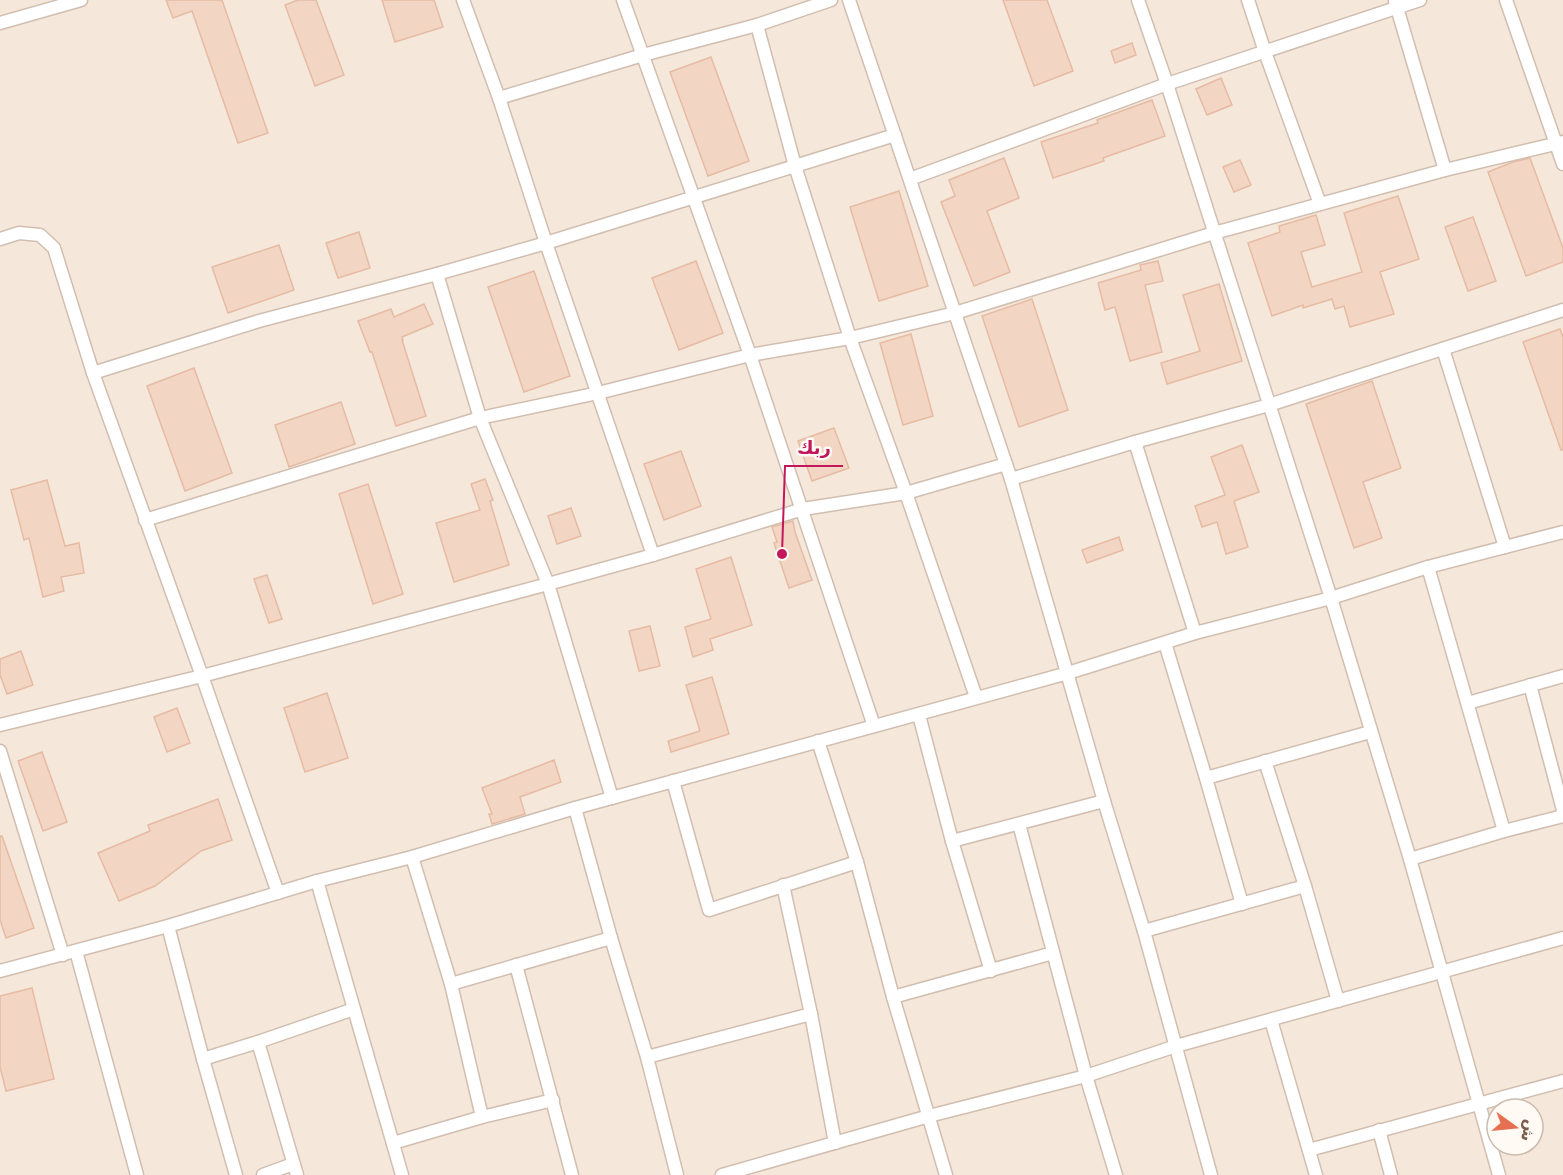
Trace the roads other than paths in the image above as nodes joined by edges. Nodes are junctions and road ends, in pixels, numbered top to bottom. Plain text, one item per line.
1 (81, 0) edge
2 (463, 0) edge
3 (623, 0) edge
4 (831, 0) edge
5 (849, 0) edge
6 (1138, 0) edge
7 (1248, 0) edge
8 (1420, 0) edge
9 (1506, 0) edge
10 (1396, 3) edge
11 (0, 23) edge
12 (757, 26) junction
13 (1265, 52) junction
14 (643, 55) junction
15 (1167, 84) junction
16 (500, 98) junction
17 (895, 135) junction
18 (1559, 143) edge
19 (1563, 164) edge
20 (795, 166) junction
21 (1445, 170) junction
22 (909, 178) junction
23 (694, 197) junction
24 (1320, 204) junction
25 (1214, 233) junction
26 (0, 238) edge
27 (546, 243) junction
28 (437, 274) junction
29 (1563, 310) edge
30 (955, 313) junction
31 (850, 338) junction
32 (1443, 349) junction
33 (750, 355) junction
34 (93, 373) junction
35 (597, 393) junction
36 (1269, 405) junction
37 (480, 418) junction
38 (1135, 442) junction
39 (1006, 464) junction
40 (1011, 479) junction
41 (906, 493) junction
42 (803, 509) junction
43 (145, 520) junction
44 (1563, 532) edge
45 (1505, 547) junction
46 (653, 555) junction
47 (1428, 567) junction
48 (548, 584) junction
49 (1331, 598) junction
50 (1195, 633) junction
51 (1165, 643) junction
52 (1068, 673) junction
53 (202, 676) junction
54 (1563, 676) edge
55 (1530, 685) junction
56 (976, 697) junction
57 (1468, 703) junction
58 (919, 715) junction
59 (0, 725) edge
60 (874, 726) junction
61 (1370, 732) junction
62 (818, 741) junction
63 (0, 752) edge
64 (1265, 761) junction
65 (1206, 778) junction
66 (673, 781) junction
67 (612, 798) junction
68 (1104, 801) junction
69 (575, 808) junction
70 (1563, 810) edge
71 (1563, 816) edge
72 (1019, 824) junction
73 (1504, 831) junction
74 (952, 841) junction
75 (412, 857) junction
76 (1410, 859) junction
77 (856, 862) junction
78 (317, 881) junction
79 (783, 885) junction
80 (1305, 886) junction
81 (278, 893) junction
82 (1242, 904) junction
83 (168, 926) junction
84 (1144, 931) junction
85 (611, 938) junction
86 (1563, 938) edge
87 (76, 951) junction
88 (1053, 954) junction
89 (63, 955) junction
90 (516, 965) junction
91 (0, 971) edge
92 (991, 971) junction
93 (1442, 972) junction
94 (451, 984) junction
95 (893, 997) junction
96 (1338, 1001) junction
97 (354, 1009) junction
98 (811, 1014) junction
99 (1271, 1020) junction
100 (258, 1042) junction
101 (1176, 1046) junction
102 (647, 1057) junction
103 (203, 1059) junction
104 (1086, 1076) junction
105 (1563, 1081) edge
106 (553, 1100) junction
107 (1478, 1104) junction
108 (929, 1116) junction
109 (483, 1117) junction
110 (1379, 1130) junction
111 (393, 1143) junction
112 (835, 1143) junction
113 (1309, 1150) junction
114 (771, 1161) junction
115 (295, 1170) edge
116 (1211, 1173) edge
117 (137, 1175) edge
118 (236, 1175) edge
119 (263, 1175) edge
120 (402, 1175) edge
121 (572, 1175) edge
122 (677, 1175) edge
123 (722, 1175) edge
124 (775, 1175) edge
125 (946, 1175) edge
126 (1116, 1175) edge
127 (1197, 1175) edge
128 (1316, 1175) edge
129 (1391, 1175) edge
130 (1499, 1175) edge

1 - 11 street
2 - 16 street
3 - 14 street
4 - 12 street
5 - 17 street
6 - 15 street
7 - 13 street
8 - 10 street
9 - 18 street
10 - 13 street
10 - 21 street
12 - 14 street
12 - 20 street
13 - 15 street
13 - 24 street
14 - 16 street
14 - 23 street
15 - 22 street
15 - 25 street
16 - 27 street
17 - 20 street
17 - 22 street
18 - 19 street
18 - 21 street
20 - 23 street
20 - 31 street
21 - 24 street
22 - 30 street
23 - 27 street
23 - 33 street
24 - 25 street
25 - 30 street
25 - 36 street
26 - 34 street
27 - 28 street
27 - 35 street
28 - 34 street
28 - 37 street
29 - 32 street
30 - 31 street
30 - 39 street
31 - 33 street
31 - 41 street
32 - 36 street
32 - 45 street
33 - 35 street
33 - 42 street
34 - 43 street
35 - 37 street
35 - 46 street
36 - 38 street
36 - 49 street
37 - 43 street
37 - 48 street
38 - 40 street
38 - 50 street
39 - 40 street
39 - 41 street
40 - 52 street
41 - 42 street
41 - 56 street
42 - 46 street
42 - 60 street
43 - 53 street
44 - 45 street
45 - 47 street
46 - 48 street
47 - 49 street
47 - 57 street
48 - 53 street
48 - 67 street
49 - 50 street
49 - 61 street
50 - 51 street
51 - 52 street
51 - 65 street
52 - 56 street
52 - 68 street
53 - 59 street
53 - 81 street
54 - 55 street
55 - 57 street
55 - 70 street
56 - 58 street
57 - 73 street
58 - 60 street
58 - 74 street
60 - 62 street
61 - 64 street
61 - 76 street
62 - 66 street
62 - 77 street
63 - 89 street
64 - 65 street
64 - 80 street
65 - 82 street
66 - 67 street
66 - 79 street
67 - 69 street
68 - 72 street
68 - 84 street
69 - 75 street
69 - 85 street
71 - 73 street
72 - 74 street
72 - 88 street
73 - 76 street
74 - 92 street
75 - 78 street
75 - 94 street
76 - 93 street
77 - 79 street
77 - 95 street
78 - 81 street
78 - 97 street
79 - 98 street
80 - 82 street
80 - 96 street
81 - 83 street
82 - 84 street
83 - 87 street
83 - 103 street
84 - 101 street
85 - 90 street
85 - 102 street
86 - 93 street
87 - 89 street
87 - 117 street
88 - 92 street
88 - 104 street
89 - 91 street
90 - 94 street
90 - 106 street
92 - 95 street
93 - 96 street
93 - 107 street
94 - 109 street
95 - 108 street
96 - 99 street
97 - 100 street
97 - 111 street
98 - 102 street
98 - 112 street
99 - 101 street
99 - 113 street
100 - 103 street
100 - 115 street
101 - 104 street
101 - 116 street
102 - 122 street
103 - 118 street
104 - 108 street
104 - 126 street
105 - 107 street
106 - 109 street
106 - 121 street
107 - 110 street
107 - 130 street
108 - 112 street
108 - 125 street
109 - 111 street
110 - 113 street
110 - 129 street
111 - 120 street
112 - 114 street
113 - 128 street
114 - 123 street
114 - 124 street
115 - 119 street
116 - 127 street

